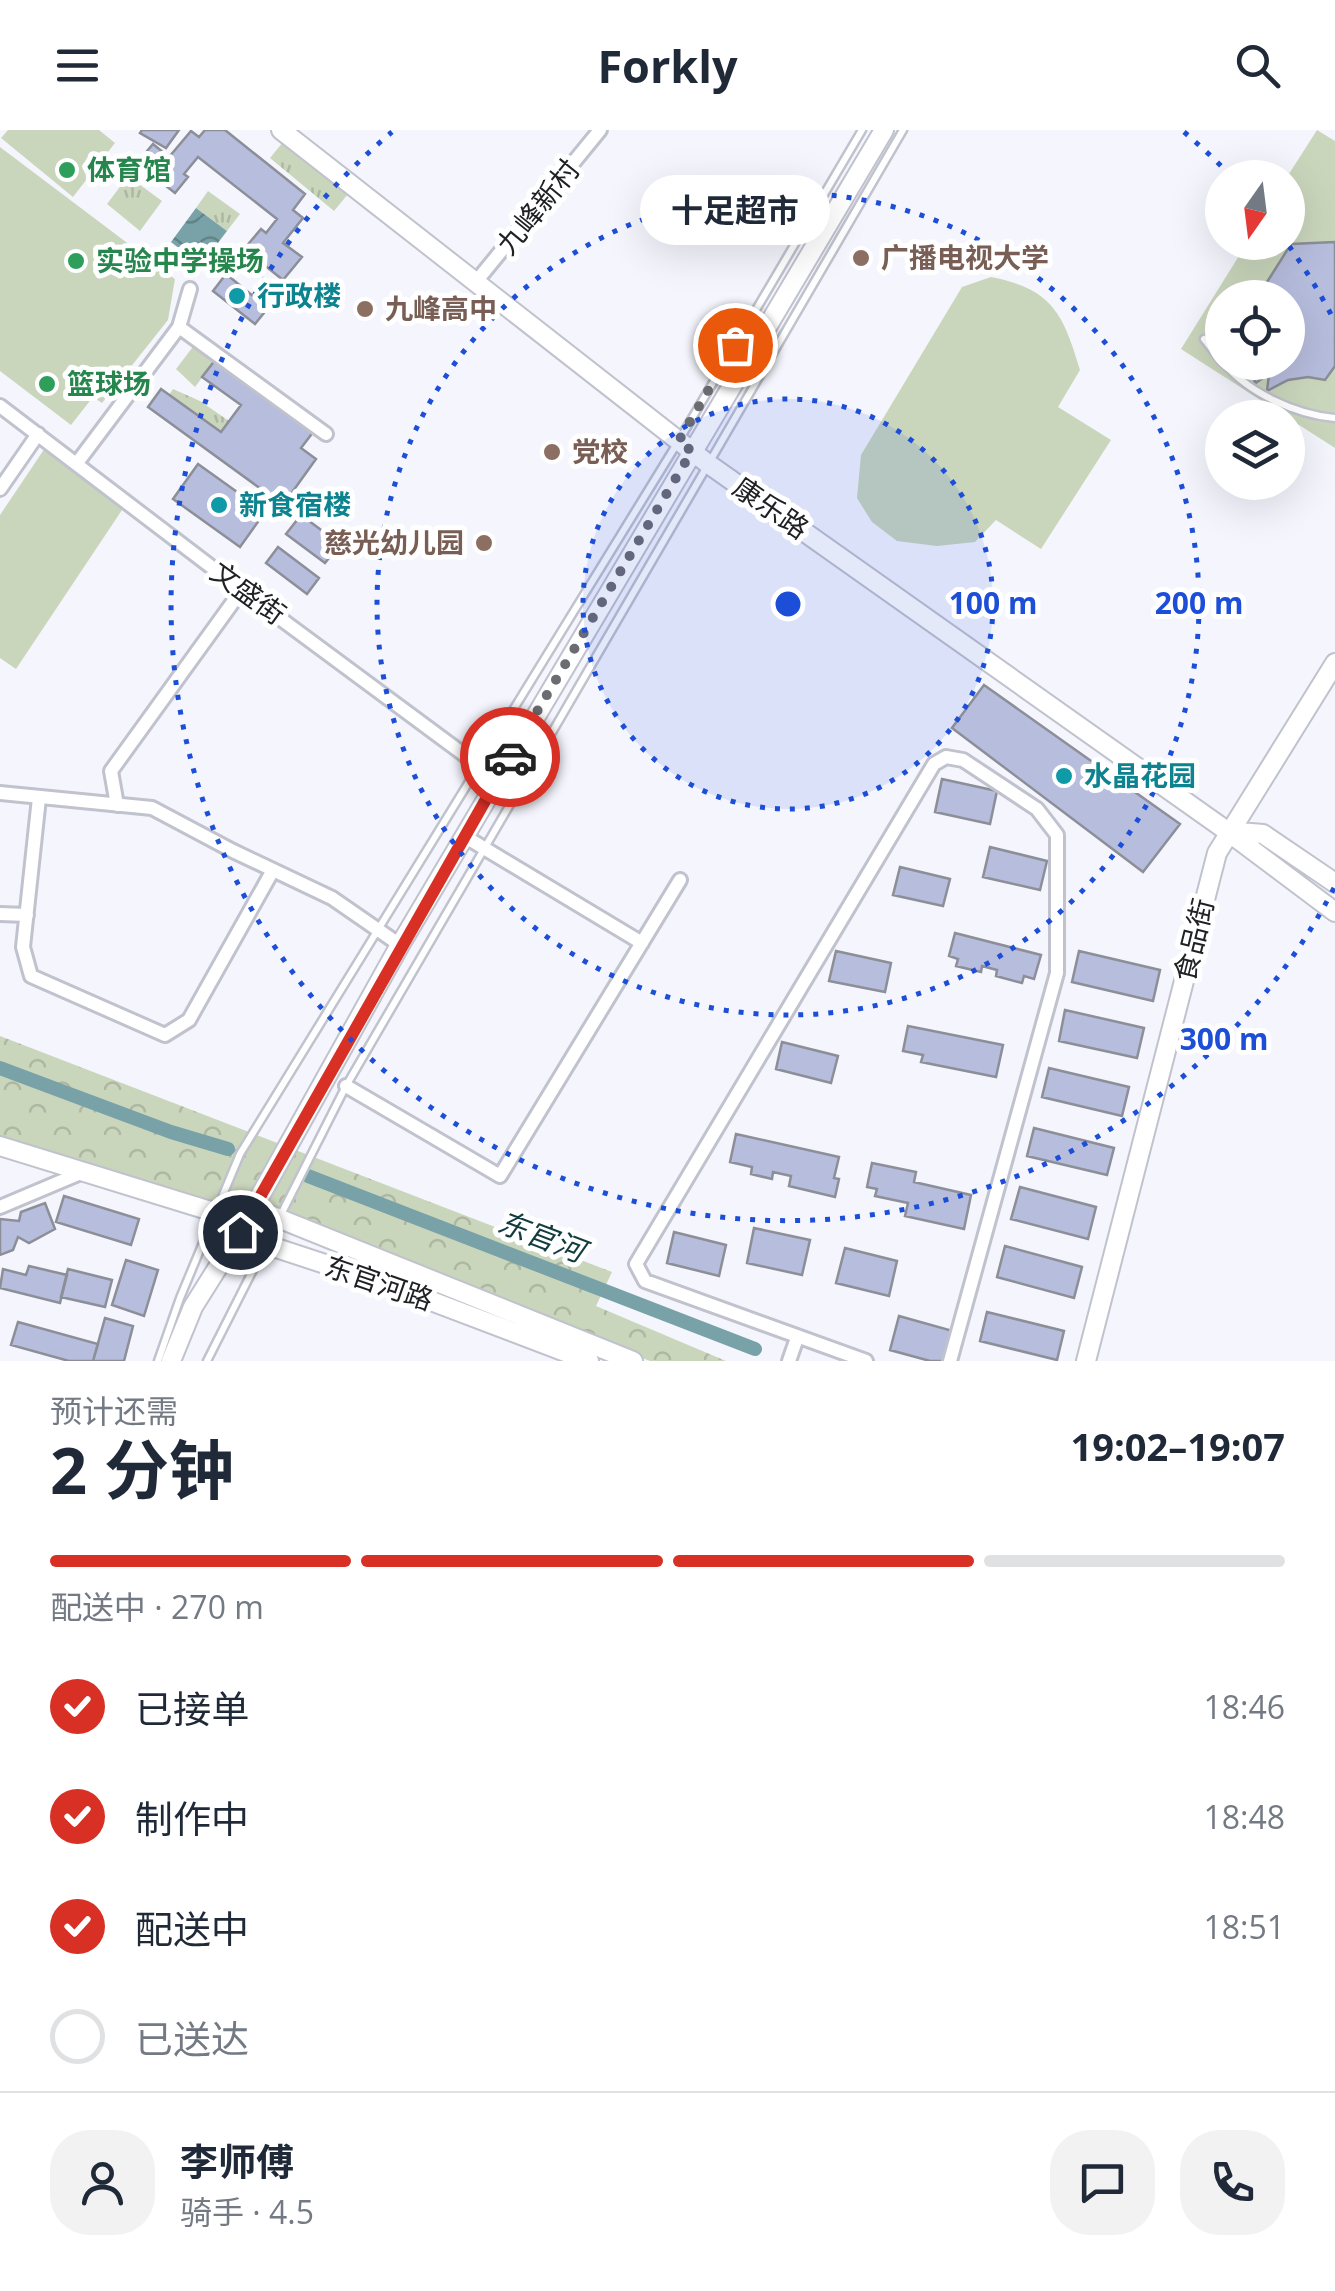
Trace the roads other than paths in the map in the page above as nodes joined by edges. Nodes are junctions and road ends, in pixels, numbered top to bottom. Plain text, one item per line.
1 (281, 130) edge
2 (600, 130) edge
3 (862, 130) edge
4 (884, 130) edge
5 (903, 130) edge
6 (476, 283) junction
7 (190, 289) dead end
8 (180, 327) junction
9 (1244, 380) edge
10 (0, 406) edge
11 (1335, 418) edge
12 (38, 434) junction
13 (326, 434) dead end
14 (693, 452) junction
15 (76, 463) junction
16 (0, 489) edge
17 (239, 588) junction
18 (1335, 663) edge
19 (477, 765) junction
20 (496, 779) junction
21 (0, 793) edge
22 (39, 798) junction
23 (117, 805) junction
24 (1227, 832) junction
25 (464, 836) junction
26 (484, 847) junction
27 (273, 870) junction
28 (680, 880) dead end
29 (1335, 883) edge
30 (1335, 912) edge
31 (0, 914) edge
32 (27, 915) junction
33 (377, 930) junction
34 (642, 943) junction
35 (400, 946) junction
36 (346, 1086) junction
37 (0, 1146) edge
38 (83, 1172) junction
39 (0, 1208) edge
40 (253, 1208) junction
41 (214, 1212) junction
42 (277, 1218) junction
43 (240, 1232) junction
44 (264, 1244) junction
45 (796, 1338) junction
46 (818, 1345) junction
47 (158, 1361) edge
48 (172, 1361) edge
49 (207, 1361) edge
50 (590, 1361) edge
51 (632, 1361) edge
52 (789, 1361) edge
53 (813, 1361) edge
54 (866, 1361) edge
55 (950, 1361) edge
56 (1086, 1361) edge

1 - 6 street, 康乐路
2 - 6 street, 九峰新村
3 - 14 lane
4 - 14 street
5 - 14 lane
6 - 14 street, 康乐路
7 - 8 street
8 - 13 street
8 - 15 street
9 - 11 lane
10 - 12 street, 文盛街
12 - 15 street, 文盛街
12 - 16 street
14 - 19 lane
14 - 20 street
14 - 24 street, 康乐路
14 - 26 lane
15 - 17 street, 文盛街
17 - 19 street, 文盛街
17 - 23 street
18 - 24 street, 食品街
19 - 20 street, 文盛街
19 - 33 lane
20 - 25 street
21 - 22 street
22 - 23 street
22 - 32 street
23 - 27 street
24 - 29 street
24 - 30 street, 康乐路
24 - 56 street, 食品街
25 - 26 street
25 - 35 street
26 - 34 street
26 - 36 lane
27 - 32 street
27 - 33 street
28 - 34 street
31 - 32 street
33 - 35 street
33 - 41 lane
34 - 36 street
35 - 40 street
36 - 42 lane
37 - 38 street, 东官河路
38 - 39 street
38 - 41 street, 东官河路
40 - 41 street
40 - 42 street
40 - 43 street
41 - 43 street, 东官河路
41 - 47 lane
42 - 44 lane
42 - 51 street
43 - 44 street, 东官河路
43 - 48 street
44 - 49 lane
44 - 50 street, 东官河路
45 - 46 street
45 - 52 street
45 - 55 street
46 - 53 street
46 - 54 street

